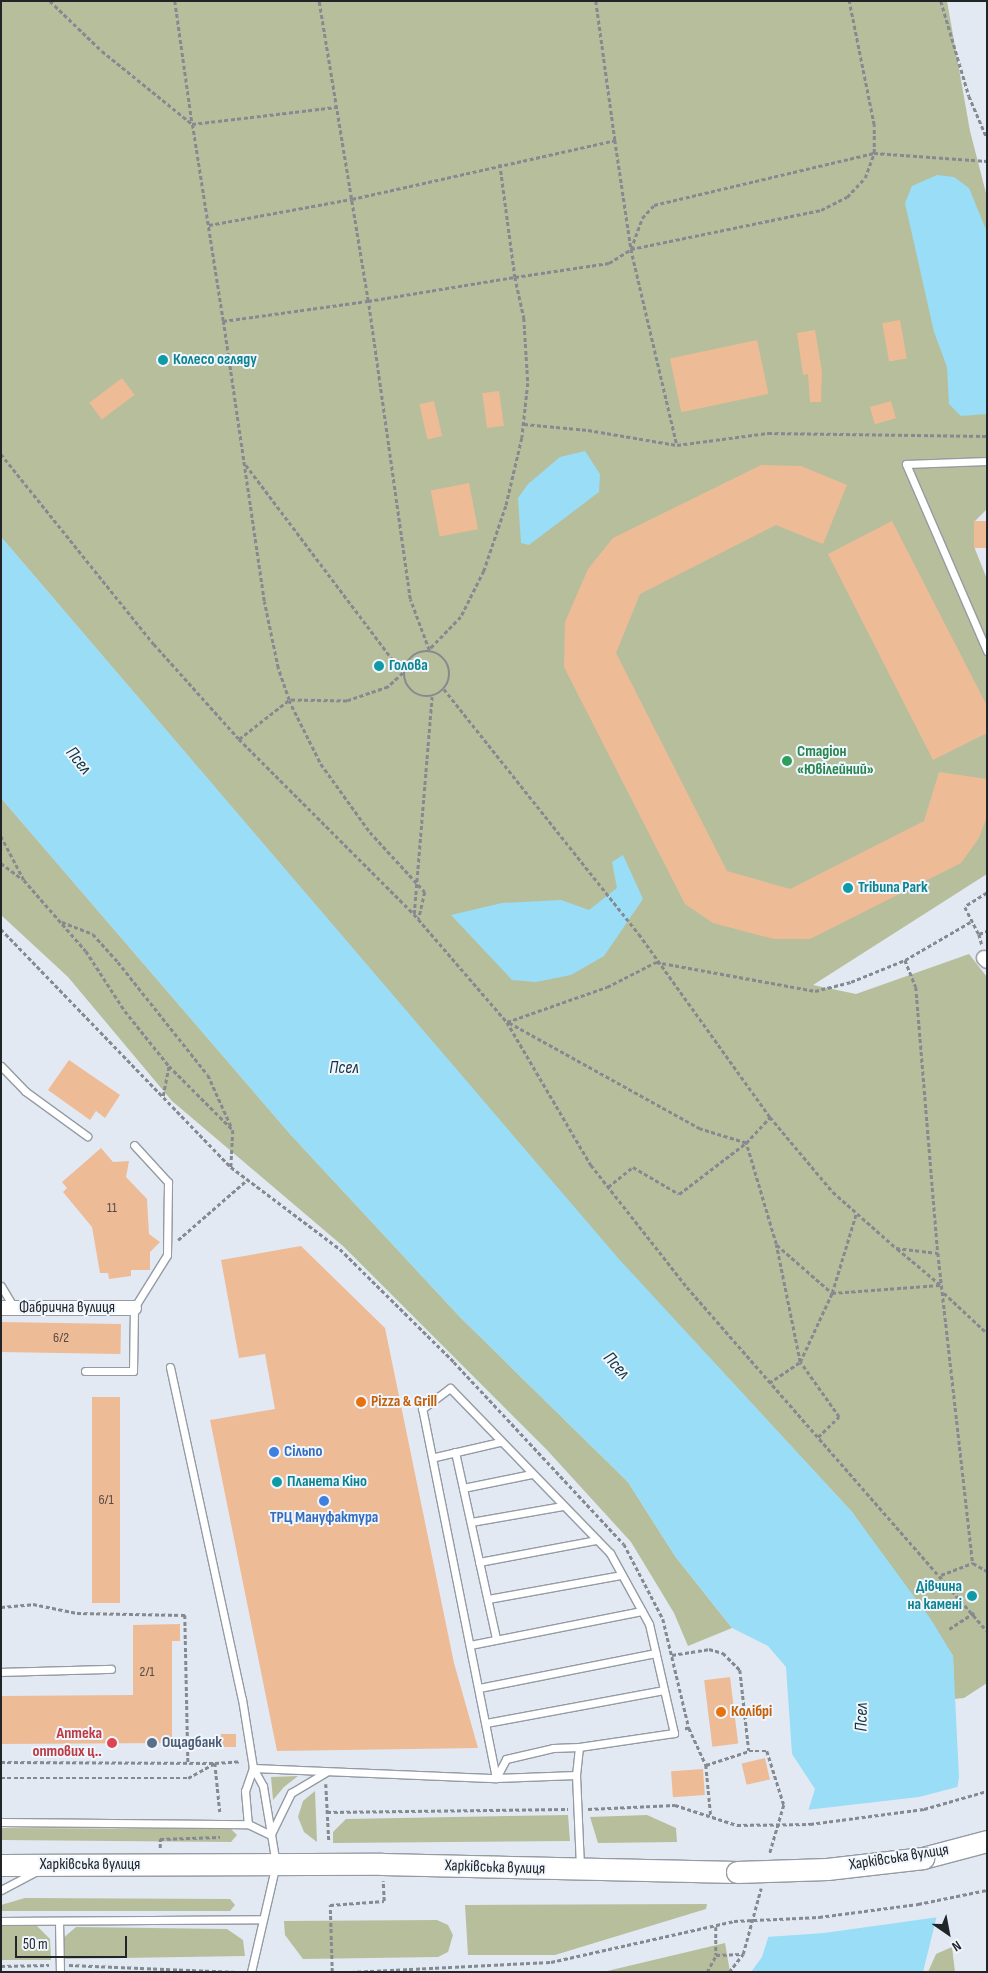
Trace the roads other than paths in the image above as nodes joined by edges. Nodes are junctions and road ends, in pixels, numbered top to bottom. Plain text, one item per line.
1 (987, 461) edge
2 (987, 651) edge
3 (1, 1066) edge
4 (87, 1136) dead end
5 (134, 1145) dead end
6 (1, 1286) edge
7 (8, 1308) edge
8 (134, 1308) junction
9 (170, 1367) dead end
10 (85, 1371) dead end
11 (500, 1442) junction
12 (455, 1452) junction
13 (435, 1457) junction
14 (532, 1474) junction
15 (463, 1488) junction
16 (563, 1506) junction
17 (471, 1522) junction
18 (597, 1540) junction
19 (479, 1562) junction
20 (622, 1576) junction
21 (488, 1599) junction
22 (642, 1611) junction
23 (496, 1639) junction
24 (470, 1645) junction
25 (656, 1653) junction
26 (111, 1669) dead end
27 (1, 1672) edge
28 (479, 1688) junction
29 (664, 1690) junction
30 (486, 1722) junction
31 (579, 1747) junction
32 (253, 1768) junction
33 (326, 1772) junction
34 (576, 1775) junction
35 (496, 1778) junction
36 (1, 1822) edge
37 (248, 1824) junction
38 (271, 1835) junction
39 (987, 1841) edge
40 (987, 1857) edge
41 (923, 1858) junction
42 (276, 1864) junction
43 (1, 1865) edge
44 (49, 1865) junction
45 (581, 1871) junction
46 (1, 1890) edge
47 (262, 1919) junction
48 (59, 1920) junction
49 (1, 1921) edge
50 (60, 1968) edge
51 (251, 1972) edge

1 - 2 lane
3 - 4 lane
5 - 8 lane
6 - 7 lane
7 - 8 street, Фабрична вулиця
8 - 10 lane
9 - 32 lane
11 - 12 lane
11 - 13 lane
11 - 14 lane
12 - 13 lane
12 - 15 lane
13 - 24 lane
14 - 15 lane
14 - 16 lane
15 - 17 lane
16 - 17 lane
16 - 18 lane
17 - 19 lane
18 - 19 lane
18 - 20 lane
19 - 21 lane
20 - 21 lane
20 - 22 lane
21 - 23 lane
22 - 23 lane
22 - 25 lane
23 - 24 lane
24 - 28 lane
25 - 28 lane
25 - 29 lane
26 - 27 lane
28 - 30 lane
29 - 30 lane
29 - 31 lane
30 - 35 lane
31 - 34 lane
31 - 35 lane
32 - 33 lane
32 - 37 lane
32 - 38 lane
33 - 35 lane
33 - 38 lane
34 - 35 lane
34 - 45 lane
36 - 37 lane
37 - 38 lane
38 - 42 lane
39 - 41 main road, Харківська вулиця
40 - 41 main road
41 - 45 main road, Харківська вулиця, bridge
42 - 44 main road, Харківська вулиця
42 - 45 main road, Харківська вулиця
42 - 47 lane
43 - 44 main road, Харківська вулиця
44 - 46 lane
47 - 48 lane
47 - 51 lane
48 - 49 lane
48 - 50 lane

